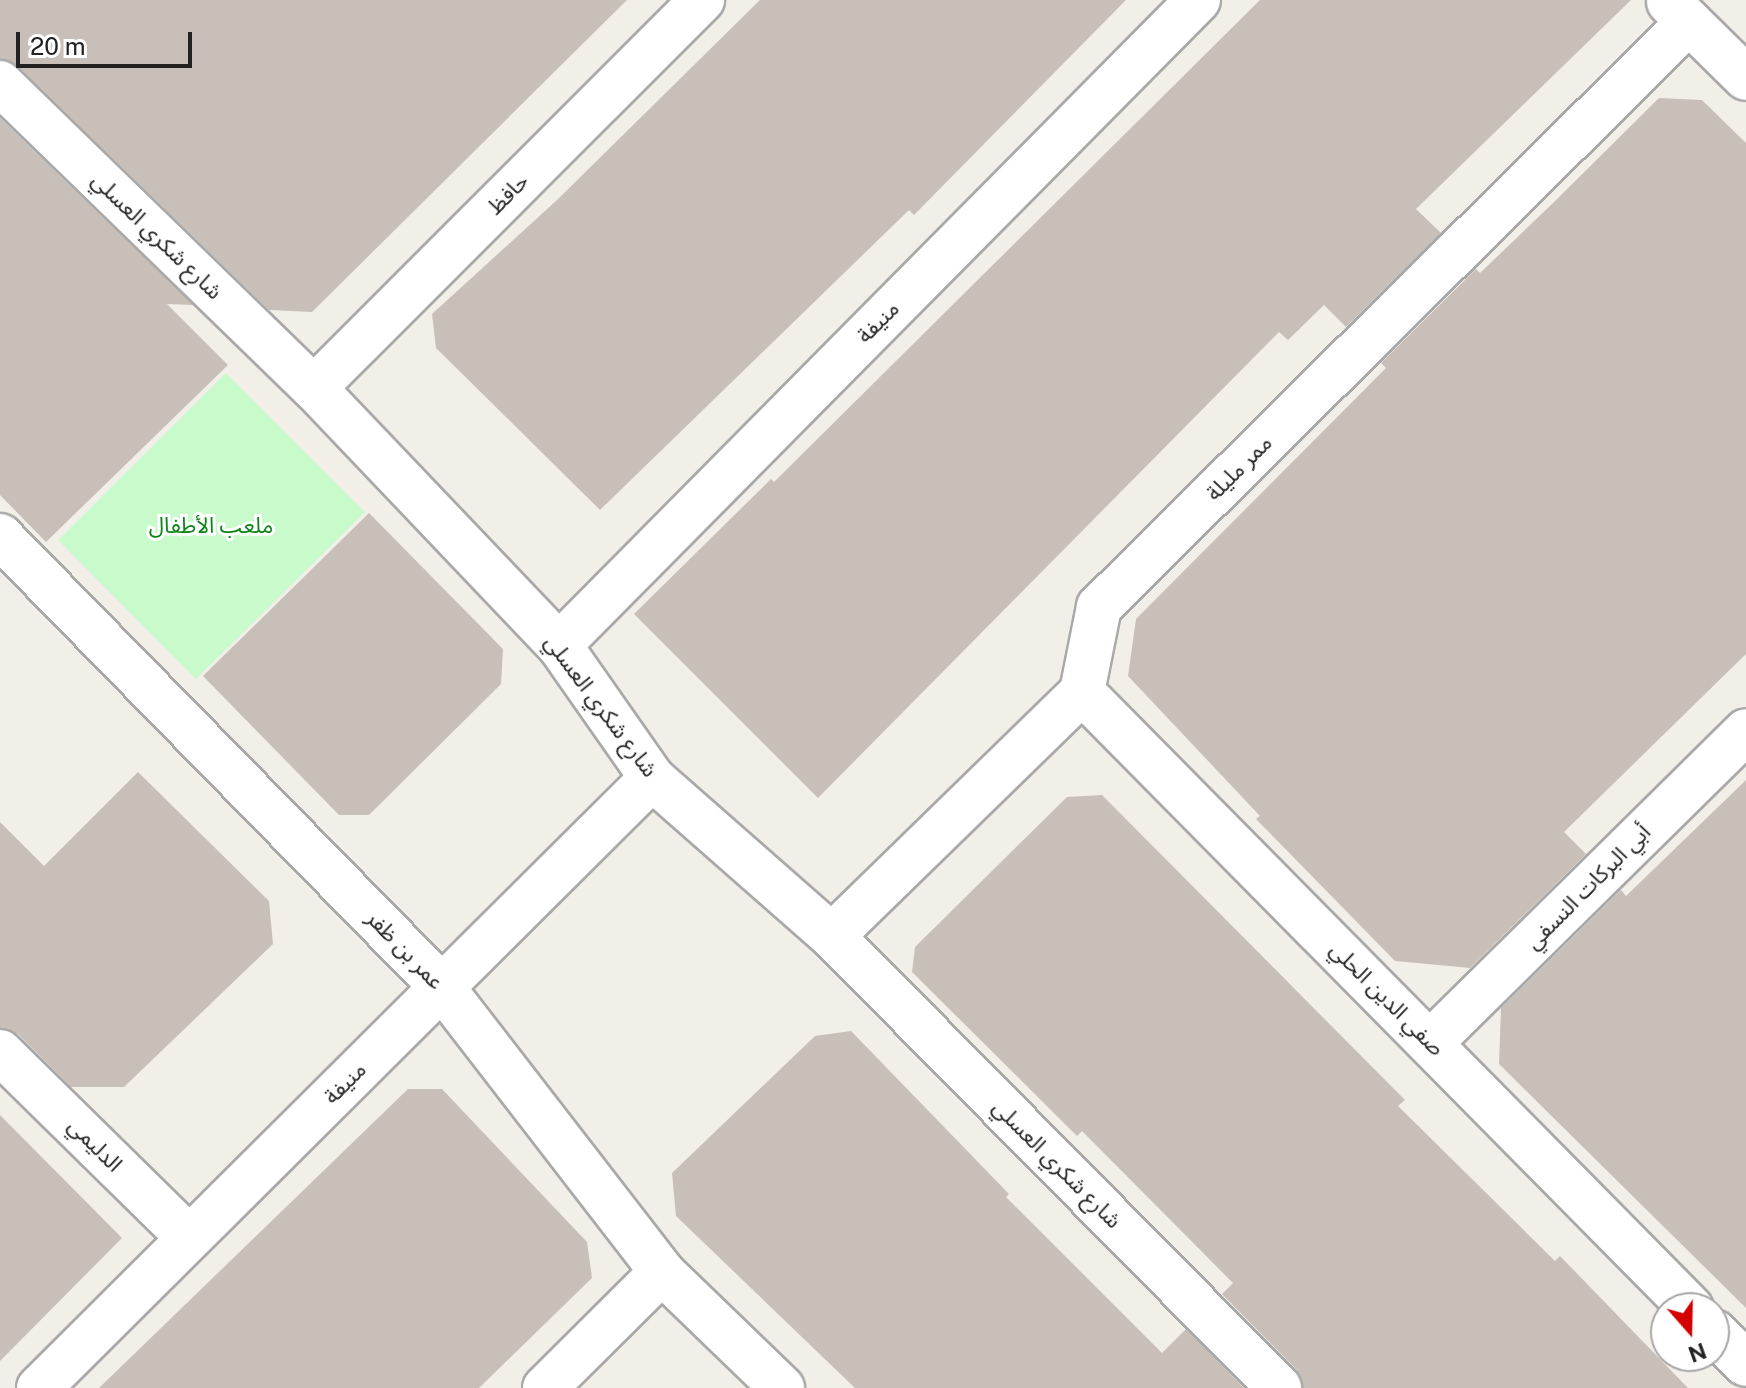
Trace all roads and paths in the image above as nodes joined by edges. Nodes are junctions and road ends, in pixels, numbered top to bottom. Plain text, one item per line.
1 (702, 0) edge
2 (1198, 0) edge
3 (1678, 11) edge
4 (1746, 78) edge
5 (0, 83) edge
6 (314, 388) junction
7 (0, 536) edge
8 (559, 645) junction
9 (1082, 692) junction
10 (1746, 731) edge
11 (652, 778) junction
12 (832, 936) junction
13 (442, 987) junction
14 (1430, 1043) junction
15 (0, 1052) edge
16 (189, 1238) junction
17 (662, 1272) junction
18 (1675, 1292) edge
19 (1730, 1348) edge
20 (1746, 1364) edge
21 (39, 1388) edge
22 (545, 1388) edge
23 (782, 1388) edge
24 (1279, 1388) edge

1 - 6 street, حافظ
2 - 8 street, منيفة
3 - 4 street
3 - 9 street, ممر مليلة
5 - 6 street, شارع شكري العسلي
6 - 8 street, شارع شكري العسلي
7 - 13 street, عمر بن ظفر
8 - 11 street, شارع شكري العسلي
9 - 12 street
9 - 14 street, صفي الدين الحلي
10 - 14 street, أبي البركات النسفي
11 - 12 street, شارع شكري العسلي
11 - 13 street, منيفة
12 - 24 street, شارع شكري العسلي
13 - 16 street, منيفة
13 - 17 street, عمر بن ظفر
14 - 18 street, صفي الدين الحلي
15 - 16 street, الدليمي
16 - 21 street, منيفة
17 - 22 street
17 - 23 street, عمر بن ظفر
19 - 20 street

